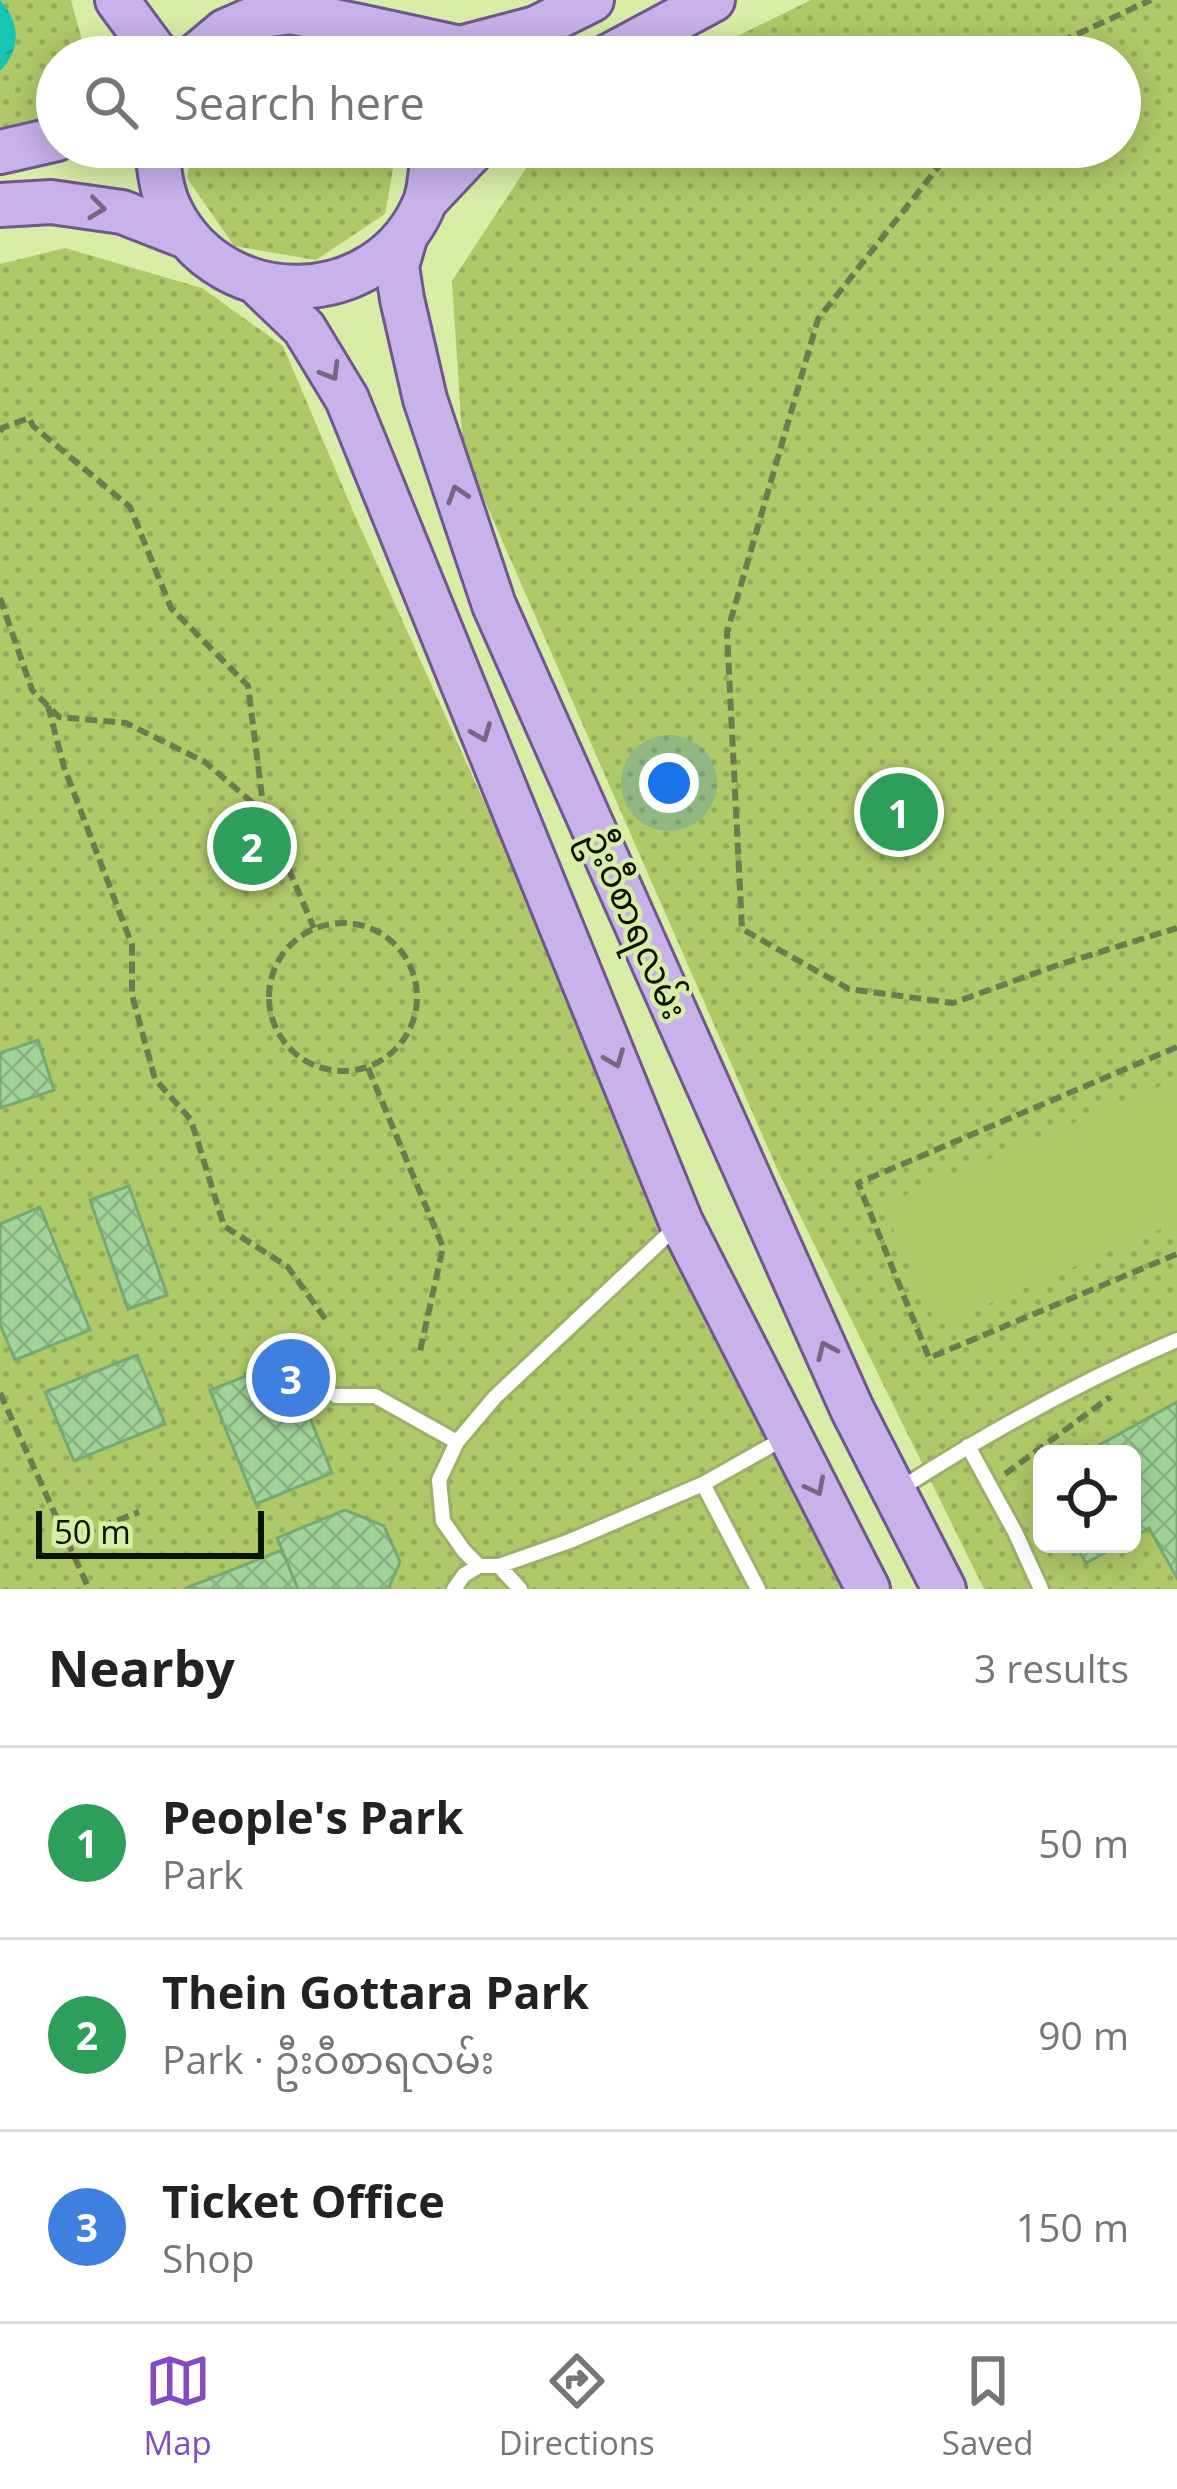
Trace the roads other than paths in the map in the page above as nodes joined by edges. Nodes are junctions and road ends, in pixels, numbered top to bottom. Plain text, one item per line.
1 (117, 0) edge
2 (592, 0) edge
3 (713, 0) edge
4 (279, 6) edge
5 (358, 26) junction
6 (144, 36) edge
7 (219, 36) edge
8 (370, 36) edge
9 (404, 36) edge
10 (506, 36) edge
11 (646, 36) edge
12 (36, 144) edge
13 (0, 152) edge
14 (159, 168) edge
15 (428, 168) edge
16 (458, 168) edge
17 (0, 205) edge
18 (416, 218) junction
19 (189, 238) junction
20 (257, 283) junction
21 (494, 605) junction
22 (438, 625) junction
23 (634, 921) junction
24 (571, 950) junction
25 (681, 1222) junction
26 (1177, 1340) edge
27 (336, 1396) dead end
28 (789, 1436) junction
29 (457, 1442) junction
30 (968, 1446) junction
31 (703, 1484) junction
32 (895, 1493) junction
33 (499, 1566) junction
34 (479, 1567) junction
35 (454, 1589) edge
36 (520, 1589) edge
37 (758, 1589) edge
38 (868, 1589) edge
39 (944, 1589) edge
40 (1041, 1589) edge

1 - 6 main road
2 - 10 main road
3 - 11 main road
4 - 5 main road
4 - 7 main road
5 - 8 main road
5 - 9 main road
12 - 13 main road
14 - 19 main road
15 - 18 main road, ဦးဝီစာရလမ်း
16 - 18 main road
17 -> 19 main road
18 - 20 main road
21 -> 18 main road, ဦးဝီစာရလမ်း
19 - 20 main road
20 -> 22 main road, ဦးဝီစာရလမ်း
21 - 22 main road
21 - 23 main road, ဦးဝီစာရလမ်း
22 -> 24 main road, ဦးဝီစာရလမ်း
23 - 24 main road
32 -> 23 main road, ဦးဝီစာရလမ်း
24 -> 25 main road, ဦးဝီစာရလမ်း
25 - 28 main road, ဦးဝီစာရလမ်း
25 - 29 lane
26 - 30 lane
27 - 29 lane
28 - 31 lane
28 -> 38 main road, ဦးဝီစာရလမ်း
29 - 34 lane
30 - 32 lane
30 - 40 lane
31 - 33 lane
31 - 37 lane
32 - 39 main road, ဦးဝီစာရလမ်း
33 - 34 lane
33 - 36 lane
34 - 35 lane

